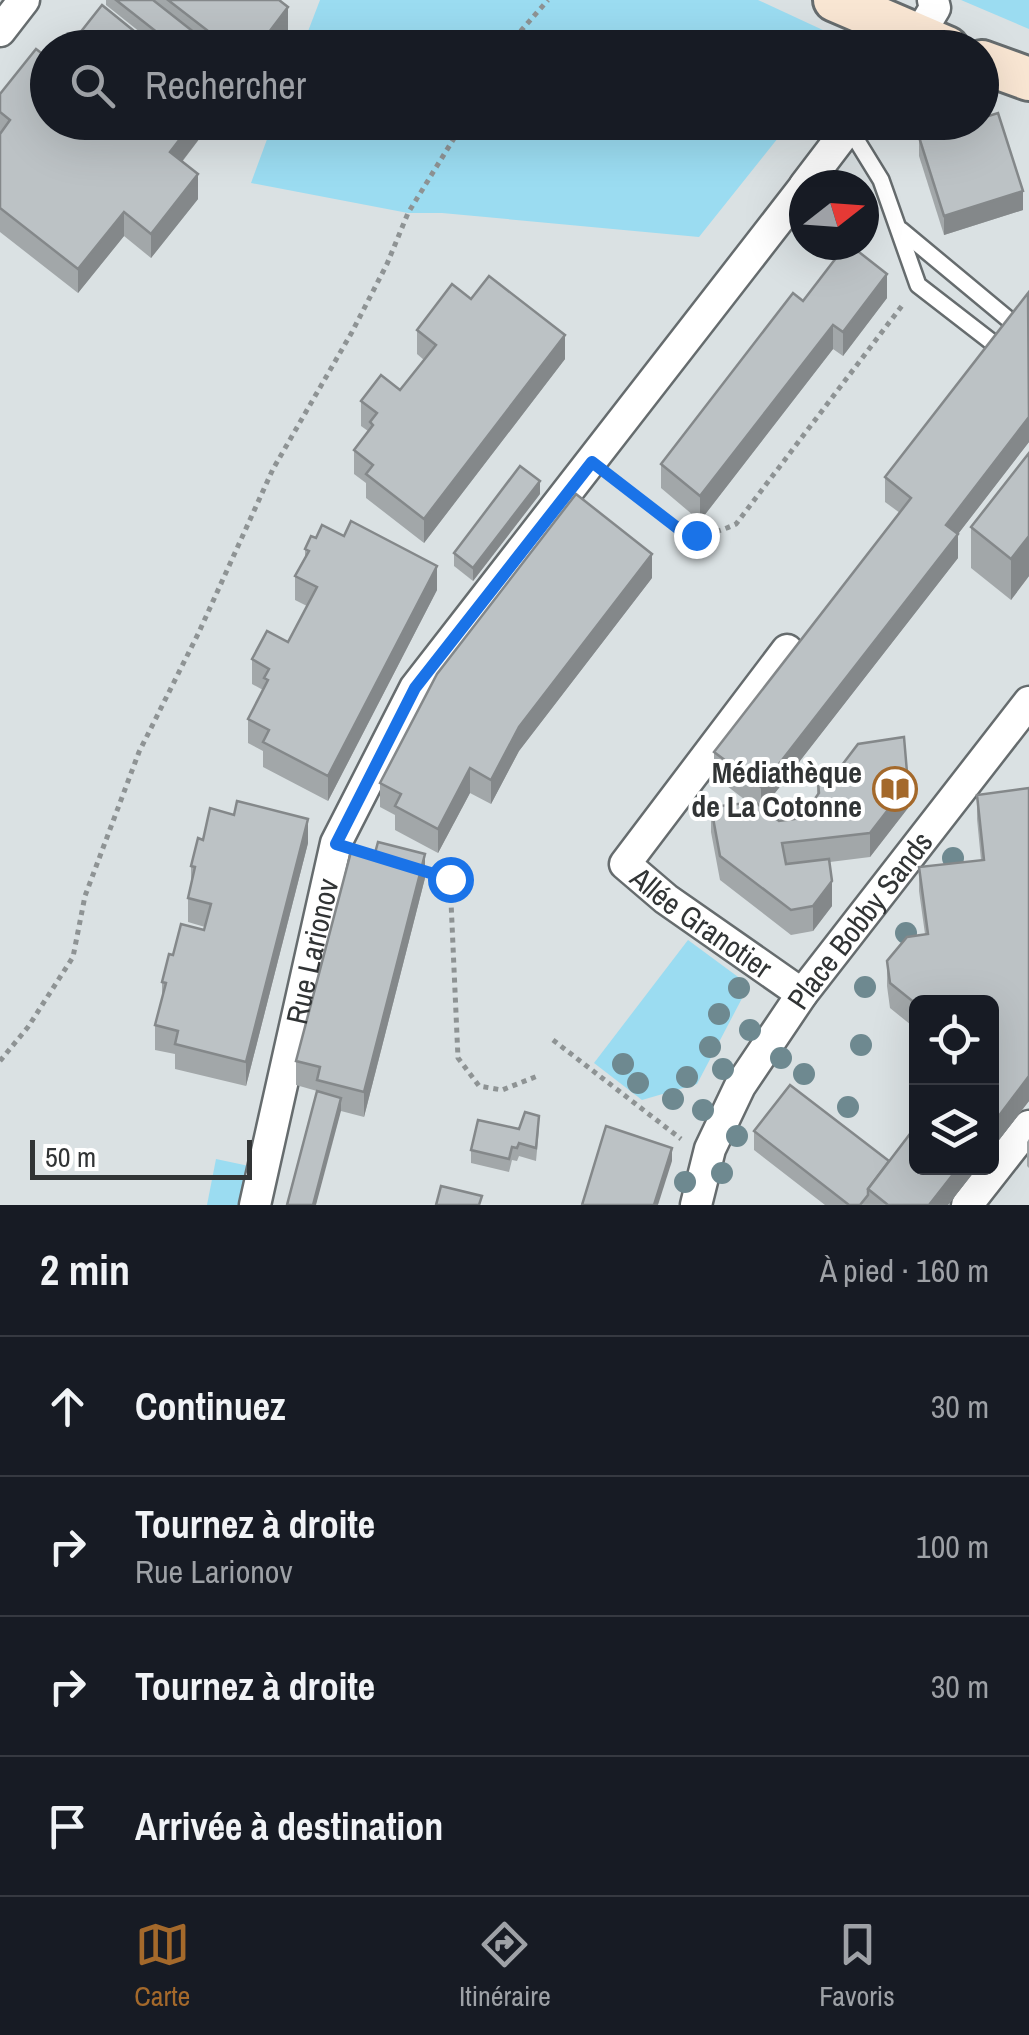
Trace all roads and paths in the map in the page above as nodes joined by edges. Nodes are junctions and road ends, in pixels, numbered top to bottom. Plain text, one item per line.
1 (24, 0) edge
2 (548, 0) edge
3 (835, 0) edge
4 (522, 30) edge
5 (920, 30) edge
6 (0, 31) edge
7 (999, 68) edge
8 (1029, 79) edge
9 (453, 140) edge
10 (840, 140) edge
11 (859, 140) edge
12 (817, 170) edge
13 (789, 207) edge
14 (898, 228) junction
15 (918, 285) junction
16 (1019, 328) edge
17 (1002, 350) edge
18 (592, 462) junction
19 (787, 650) edge
20 (1029, 702) edge
21 (412, 867) edge
22 (802, 994) junction
23 (553, 1040) dead end
24 (0, 1061) edge
25 (540, 1075) dead end
26 (1029, 1126) edge
27 (697, 1145) junction
28 (255, 1205) edge
29 (696, 1205) edge
30 (968, 1205) edge

1 - 6 street
2 - 4 path
3 - 5 street
7 - 8 street
9 - 24 path
10 - 12 street, Rue Larionov
11 - 14 lane
13 - 18 street, Rue Larionov
14 - 15 lane
14 - 16 lane
15 - 17 lane
15 - 18 path
18 - 28 street, Rue Larionov
19 - 22 street, Allée Granotier
20 - 22 street, Place Bobby Sands
21 - 25 path
22 - 27 street, Place Bobby Sands
23 - 27 path
26 - 30 street
27 - 29 street, Place Bobby Sands

